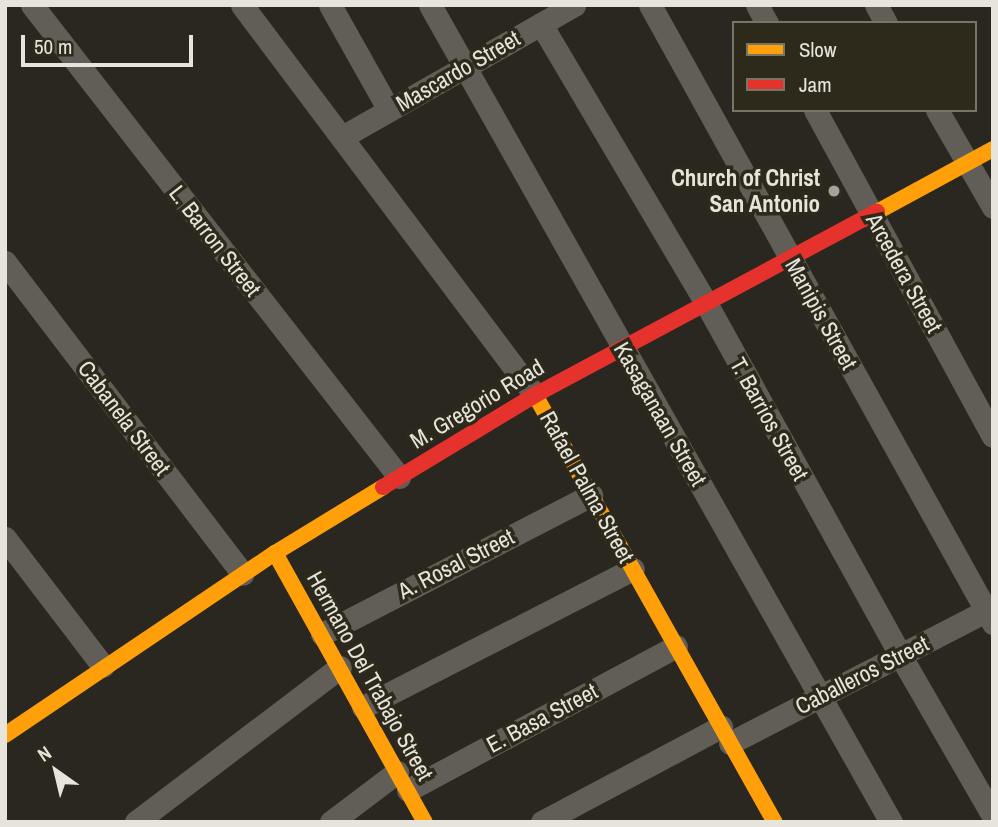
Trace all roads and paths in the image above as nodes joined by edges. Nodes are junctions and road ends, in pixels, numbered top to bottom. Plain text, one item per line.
1 (32, 5) edge
2 (242, 5) edge
3 (330, 5) edge
4 (430, 5) edge
5 (574, 5) edge
6 (650, 5) edge
7 (757, 5) edge
8 (876, 5) edge
9 (547, 15) edge
10 (766, 21) edge
11 (885, 21) edge
12 (464, 68) junction
13 (389, 110) junction
14 (816, 112) edge
15 (938, 112) edge
16 (342, 137) junction
17 (993, 149) edge
18 (967, 162) junction
19 (993, 207) edge
20 (872, 214) junction
21 (790, 258) junction
22 (5, 262) edge
23 (706, 303) junction
24 (622, 348) junction
25 (535, 395) junction
26 (993, 436) edge
27 (399, 477) junction
28 (591, 495) junction
29 (5, 538) edge
30 (275, 553) junction
31 (633, 569) junction
32 (243, 574) junction
33 (990, 613) edge
34 (322, 634) junction
35 (676, 646) junction
36 (900, 655) junction
37 (103, 666) junction
38 (340, 667) junction
39 (820, 697) junction
40 (363, 707) junction
41 (5, 735) edge
42 (726, 735) junction
43 (402, 781) junction
44 (993, 816) edge
45 (767, 819) edge
46 (136, 822) edge
47 (331, 822) edge
48 (425, 822) edge
49 (542, 822) edge
50 (891, 822) edge

1 - 27 street, L. Barron Street
2 - 16 street, Rafael Palma Street
3 - 13 street
4 - 12 street, Kasaganaan Street
5 - 9 street, Mascardo Street
6 - 21 street, Manipis Street
7 - 10 street
8 - 11 street
9 - 12 street, Mascardo Street
9 - 23 street, T. Barrios Street
12 - 13 street, Mascardo Street
12 - 24 street, Kasaganaan Street
13 - 16 street, Mascardo Street
14 - 20 street, Arcedera Street
15 - 18 street
16 - 25 street, Rafael Palma Street
17 - 18 main road, M. Gregorio Road
18 - 19 street
18 - 20 main road, M. Gregorio Road
20 - 21 main road, M. Gregorio Road
20 - 26 street, Arcedera Street
21 - 23 main road, M. Gregorio Road
21 - 33 street, Manipis Street
22 - 32 street, Cabanela Street
23 - 24 main road, M. Gregorio Road
23 - 36 street, T. Barrios Street
24 - 25 main road, M. Gregorio Road
24 - 39 street, Kasaganaan Street
25 - 27 main road, M. Gregorio Road
25 - 28 main road, Rafael Palma Street
27 - 30 main road, M. Gregorio Road
28 - 31 main road, Rafael Palma Street
28 - 34 street, A. Rosal Street
29 - 37 street
30 - 32 main road, M. Gregorio Road
30 - 34 main road, Hermano Del Trabajo Street
31 - 35 main road, Rafael Palma Street
31 - 40 street
32 - 37 main road, M. Gregorio Road
33 - 36 street, Caballeros Street
34 - 38 main road, Hermano Del Trabajo Street
35 - 42 main road, Rafael Palma Street
35 - 43 street, E. Basa Street
36 - 39 street, Caballeros Street
36 - 44 street, T. Barrios Street
37 - 41 main road, M. Gregorio Road
38 - 40 main road, Hermano Del Trabajo Street
38 - 46 street
39 - 42 street, Caballeros Street
39 - 50 street, Kasaganaan Street
40 - 43 main road, Hermano Del Trabajo Street
42 - 45 main road, Rafael Palma Street
42 - 49 street, Caballeros Street
43 - 47 street, E. Basa Street
43 - 48 main road, Hermano Del Trabajo Street

